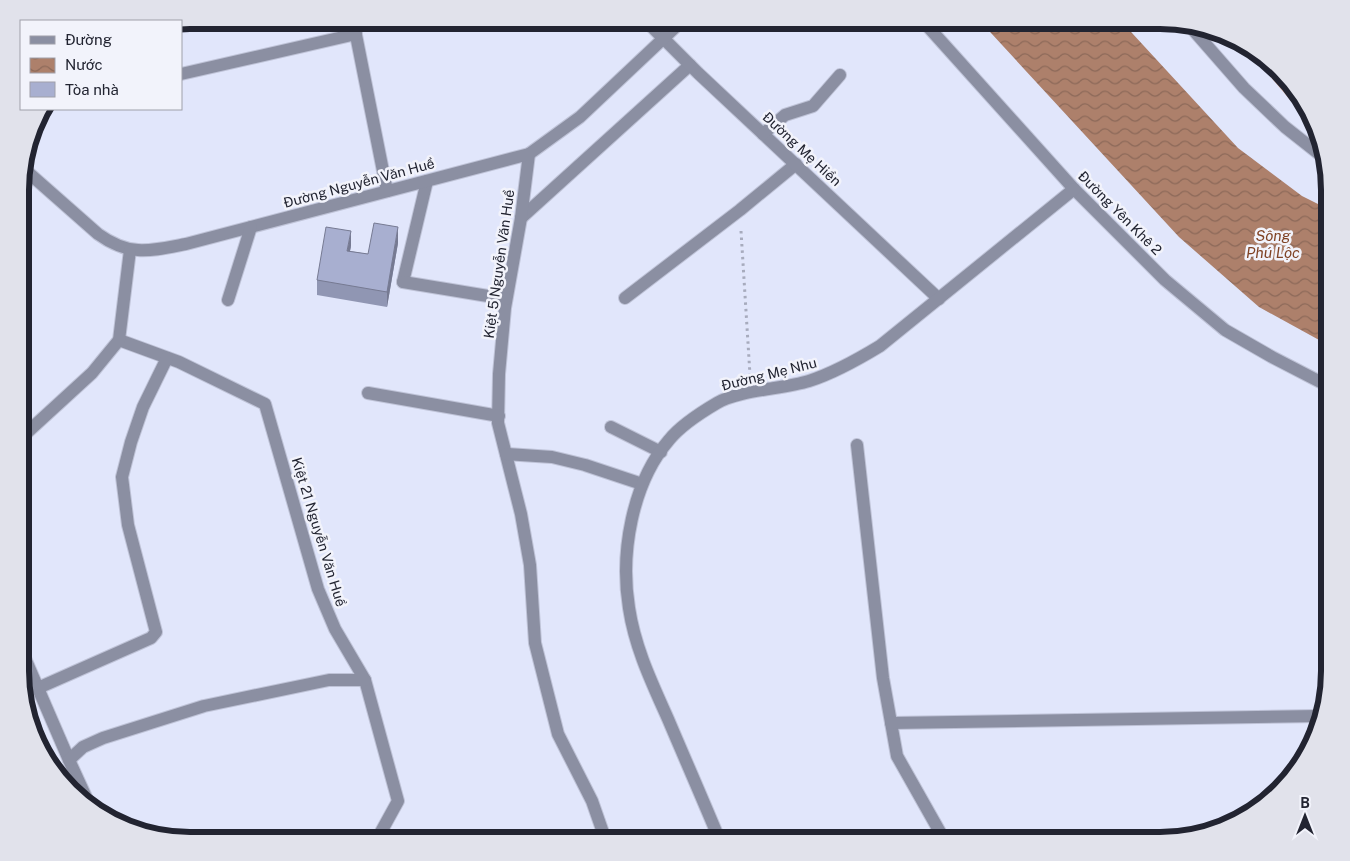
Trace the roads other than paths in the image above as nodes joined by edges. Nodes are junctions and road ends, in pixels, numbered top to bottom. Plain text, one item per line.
1 (355, 29) edge
2 (654, 29) edge
3 (674, 29) edge
4 (930, 29) edge
5 (1196, 33) edge
6 (356, 34) junction
7 (663, 39) junction
8 (690, 65) junction
9 (182, 74) edge
10 (840, 76) dead end
11 (763, 134) junction
12 (1317, 151) edge
13 (529, 154) junction
14 (796, 164) junction
15 (30, 174) edge
16 (427, 181) junction
17 (1074, 188) junction
18 (387, 191) junction
19 (521, 218) junction
20 (251, 227) junction
21 (130, 250) junction
22 (625, 298) dead end
23 (506, 299) junction
24 (939, 299) junction
25 (228, 300) dead end
26 (119, 340) junction
27 (167, 358) junction
28 (1321, 382) edge
29 (368, 393) dead end
30 (499, 416) junction
31 (611, 427) dead end
32 (29, 431) edge
33 (857, 445) dead end
34 (661, 452) junction
35 (506, 454) junction
36 (642, 484) junction
37 (29, 667) edge
38 (365, 680) junction
39 (38, 688) junction
40 (1315, 716) edge
41 (891, 723) junction
42 (69, 760) junction
43 (83, 792) edge
44 (381, 832) edge
45 (603, 832) edge
46 (716, 832) edge
47 (941, 832) edge

1 - 6 street
2 - 7 street, Đường Mẹ Hiền
3 - 7 street, Đường Nguyễn Văn Huề
4 - 17 street, Đường Yên Khê 2
5 - 12 street
6 - 9 street
6 - 18 street
7 - 8 street, Đường Mẹ Hiền
7 - 13 street, Đường Nguyễn Văn Huề
8 - 11 street, Đường Mẹ Hiền
8 - 19 street
10 - 11 street
11 - 14 street, Đường Mẹ Hiền
13 - 16 street, Đường Nguyễn Văn Huề
13 - 19 street, Kiệt 5 Nguyễn Văn Huề
14 - 22 street
14 - 24 street, Đường Mẹ Hiền
15 - 21 street, Đường Nguyễn Văn Huề
16 - 18 street, Đường Nguyễn Văn Huề
16 - 23 street
17 - 24 street, Đường Mẹ Nhu
17 - 28 street, Đường Yên Khê 2
18 - 20 street, Đường Nguyễn Văn Huề
19 - 23 street, Kiệt 5 Nguyễn Văn Huề
20 - 21 street, Đường Nguyễn Văn Huề
20 - 25 street
21 - 26 street
23 - 30 street, Kiệt 5 Nguyễn Văn Huề
24 - 34 street, Đường Mẹ Nhu
26 - 27 street, Kiệt 21 Nguyễn Văn Huề
26 - 32 street
27 - 38 street, Kiệt 21 Nguyễn Văn Huề
27 - 39 street
29 - 30 street
30 - 35 street, Kiệt 5 Nguyễn Văn Huề
31 - 34 street
33 - 41 street
34 - 36 street, Đường Mẹ Nhu
35 - 36 street
35 - 45 street, Kiệt 5 Nguyễn Văn Huề
36 - 46 street, Đường Mẹ Nhu
37 - 39 street
38 - 42 street
38 - 44 street, Kiệt 21 Nguyễn Văn Huề
39 - 42 street
40 - 41 street
41 - 47 street
42 - 43 street

